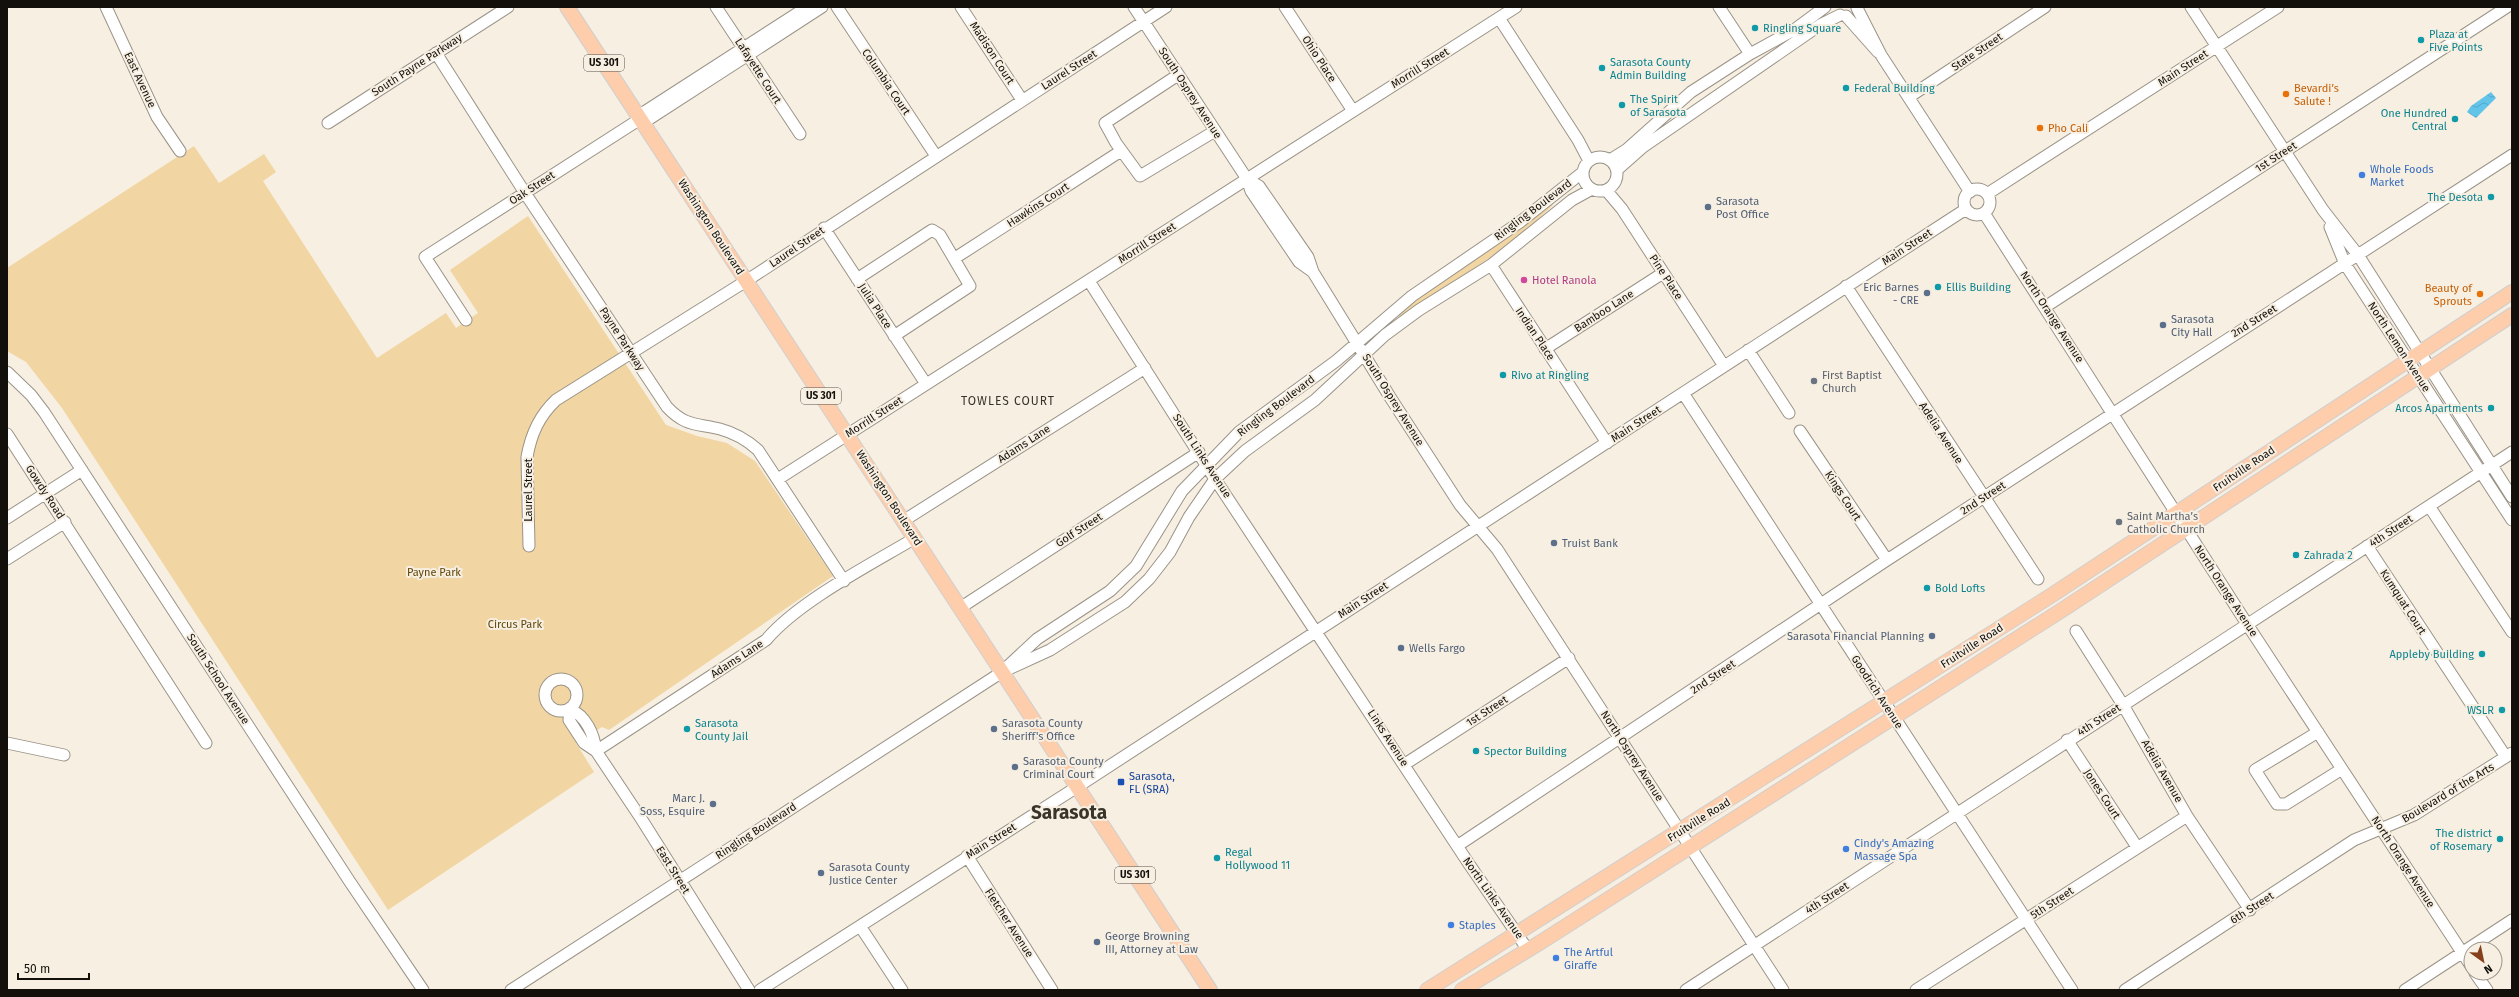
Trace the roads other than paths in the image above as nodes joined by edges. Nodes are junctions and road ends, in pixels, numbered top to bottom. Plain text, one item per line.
1 (106, 7) edge
2 (508, 7) edge
3 (567, 7) edge
4 (716, 7) edge
5 (807, 7) edge
6 (822, 7) edge
7 (837, 7) edge
8 (962, 7) edge
9 (1134, 7) edge
10 (1166, 7) edge
11 (1285, 7) edge
12 (1516, 7) edge
13 (1719, 7) edge
14 (1825, 7) edge
15 (1832, 7) edge
16 (2044, 7) edge
17 (2191, 7) edge
18 (2278, 7) edge
19 (2507, 7) edge
20 (1857, 8) edge
21 (1843, 16) junction
22 (1499, 18) junction
23 (1143, 22) junction
24 (2217, 47) junction
25 (745, 52) junction
26 (436, 53) junction
27 (1750, 54) junction
28 (1881, 55) junction
29 (1178, 75) junction
30 (1909, 97) junction
31 (1022, 100) junction
32 (1353, 111) junction
33 (641, 119) junction
34 (328, 123) dead end
35 (1215, 131) junction
36 (800, 134) dead end
37 (180, 151) dead end
38 (1121, 151) junction
39 (2285, 151) junction
40 (2512, 155) edge
41 (936, 156) junction
42 (1610, 160) junction
43 (1589, 161) junction
44 (1617, 170) junction
45 (1583, 172) junction
46 (1247, 179) junction
47 (1592, 189) junction
48 (1606, 190) junction
49 (525, 192) junction
50 (1970, 192) junction
51 (1987, 194) junction
52 (1966, 209) junction
53 (2323, 210) junction
54 (1984, 213) junction
55 (824, 228) junction
56 (2358, 256) junction
57 (955, 258) junction
58 (2345, 264) junction
59 (1491, 265) junction
60 (1663, 273) junction
61 (857, 279) junction
62 (746, 281) junction
63 (1089, 281) junction
64 (1846, 286) junction
65 (2512, 292) edge
66 (2045, 307) junction
67 (2512, 315) edge
68 (466, 320) dead end
69 (894, 336) junction
70 (1358, 342) junction
71 (1546, 349) junction
72 (1748, 350) junction
73 (631, 353) junction
74 (1365, 355) junction
75 (2413, 356) junction
76 (1724, 366) junction
77 (1145, 368) junction
78 (7, 372) edge
79 (2424, 372) junction
80 (926, 384) junction
81 (1683, 393) junction
82 (1789, 413) dead end
83 (2112, 413) junction
84 (1800, 431) dead end
85 (7, 434) edge
86 (847, 435) junction
87 (1607, 443) junction
88 (1199, 452) junction
89 (2512, 452) edge
90 (1206, 464) junction
91 (2491, 465) junction
92 (82, 470) junction
93 (2481, 472) junction
94 (778, 479) junction
95 (1215, 479) junction
96 (46, 493) junction
97 (2512, 497) edge
98 (1983, 498) junction
99 (2429, 506) junction
100 (2176, 514) junction
101 (7, 518) edge
102 (2512, 520) edge
103 (903, 521) junction
104 (65, 522) junction
105 (1477, 525) junction
106 (2186, 530) junction
107 (915, 538) junction
108 (529, 546) dead end
109 (2367, 546) junction
110 (7, 559) edge
111 (1887, 560) junction
112 (2038, 579) dead end
113 (844, 581) junction
114 (1821, 605) junction
115 (960, 608) junction
116 (2247, 624) junction
117 (1317, 630) junction
118 (2076, 631) dead end
119 (2512, 632) edge
120 (1570, 658) junction
121 (1002, 672) junction
122 (1884, 702) junction
123 (2123, 705) junction
124 (570, 709) dead end
125 (1894, 718) junction
126 (2318, 732) junction
127 (1621, 738) junction
128 (2067, 740) junction
129 (7, 743) edge
130 (206, 744) dead end
131 (596, 751) junction
132 (64, 755) dead end
133 (2509, 755) edge
134 (1404, 764) junction
135 (2342, 769) junction
136 (1077, 787) junction
137 (1957, 814) junction
138 (2187, 816) junction
139 (2381, 828) junction
140 (1681, 831) junction
141 (1457, 846) junction
142 (1691, 847) junction
143 (2137, 847) junction
144 (967, 856) junction
145 (678, 881) junction
146 (2250, 910) junction
147 (2026, 920) junction
148 (2512, 920) edge
149 (860, 926) junction
150 (1517, 934) junction
151 (1754, 946) junction
152 (1528, 950) junction
153 (2462, 953) junction
154 (2481, 981) edge
155 (2129, 989) edge
156 (423, 990) edge
157 (511, 990) edge
158 (749, 990) edge
159 (760, 990) edge
160 (902, 990) edge
161 (1052, 990) edge
162 (1210, 990) edge
163 (1427, 990) edge
164 (1462, 990) edge
165 (1686, 990) edge
166 (1783, 990) edge
167 (1916, 990) edge
168 (2072, 990) edge
169 (2405, 990) edge
170 (2486, 990) edge

1 - 37 street, East Avenue
2 - 26 street, South Payne Parkway
3 - 33 main road, Washington Boulevard / US 301
4 - 25 street, Lafayette Court
5 - 25 street
6 - 25 street
7 - 41 street, Columbia Court
8 - 31 street, Madison Court
9 - 23 street, South Osprey Avenue
10 - 23 street, Laurel Street
11 - 32 street, Ohio Place
12 - 22 street, Morrill Street
13 - 27 street
14 - 27 street
15 - 21 street
16 - 30 street, State Street
17 - 24 street
18 - 24 street, Main Street
19 - 39 street, 1st Street
20 - 21 street
20 - 28 street
21 - 28 street
21 - 44 street
22 - 32 street, Morrill Street
22 - 43 street
23 - 29 street, South Osprey Avenue
23 - 31 street, Laurel Street
24 - 39 street
24 - 51 street, Main Street
25 - 33 street, Oak Street
25 - 36 street, Lafayette Court
26 - 34 street, South Payne Parkway
26 - 49 street, Payne Parkway
27 - 42 street
28 - 30 street
29 - 35 street, South Osprey Avenue
29 - 38 street
30 - 50 street
31 - 41 street, Laurel Street
32 - 46 street, Morrill Street
33 - 49 street, Oak Street
33 - 62 main road, Washington Boulevard / US 301
35 - 38 street
35 - 46 street, South Osprey Avenue
38 - 57 street, Hawkins Court
39 - 53 street
39 - 66 street, 1st Street
40 - 56 street, 2nd Street
41 - 55 street, Laurel Street
42 - 43 street
42 - 44 street
43 - 45 street
44 - 48 street
45 - 47 street
45 - 70 street, Ringling Boulevard
46 - 63 street, Morrill Street
46 - 70 street, South Osprey Avenue
47 - 48 street
47 - 59 street, Ringling Boulevard
48 - 60 street, Pine Place
49 - 68 street, Oak Street
49 - 73 street, Payne Parkway
50 - 51 street
50 - 52 street
51 - 54 street
52 - 54 street
52 - 64 street, Main Street
53 - 56 street
53 - 58 street, North Lemon Avenue
54 - 66 street, North Orange Avenue
55 - 61 street, Julia Place
55 - 62 street, Laurel Street
56 - 58 street, 2nd Street
56 - 75 street
57 - 61 street
57 - 69 street
58 - 75 street, North Lemon Avenue
58 - 83 street, 2nd Street
59 - 71 street, Indian Place
59 - 74 street, Ringling Boulevard
60 - 71 street, Bamboo Lane
60 - 76 street, Pine Place
61 - 69 street, Julia Place
62 - 73 street, Laurel Street
62 - 86 main road, Washington Boulevard / US 301
63 - 77 street, South Links Avenue
63 - 80 street, Morrill Street
64 - 72 street, Main Street
64 - 98 street, Adelia Avenue
65 - 75 main road, Fruitville Road
66 - 83 street, North Orange Avenue
67 - 79 main road, Fruitville Road
69 - 80 street, Julia Place
70 - 74 street, South Osprey Avenue
70 - 90 street, Ringling Boulevard
71 - 87 street, Indian Place
72 - 76 street, Main Street
72 - 82 street
73 - 94 street, Payne Parkway
73 - 108 street, Laurel Street
74 - 95 street, Ringling Boulevard
74 - 105 street, South Osprey Avenue
75 - 79 street
75 - 100 main road, Fruitville Road
76 - 81 street, Main Street
77 - 88 street, South Links Avenue
77 - 103 street, Adams Lane
78 - 92 street, South School Avenue
79 - 91 street
79 - 93 street, North Lemon Avenue
79 - 106 main road, Fruitville Road
80 - 86 street, Morrill Street
81 - 87 street, Main Street
81 - 114 street, Goodrich Avenue
83 - 98 street, 2nd Street
83 - 100 street, North Orange Avenue
84 - 111 street, Kings Court
85 - 96 street, Gowdy Road
86 - 94 street, Morrill Street
86 - 103 main road, Washington Boulevard / US 301
87 - 105 street, Main Street
88 - 90 street, South Links Avenue
88 - 115 street, Golf Street
89 - 91 street, 4th Street
90 - 95 street, South Links Avenue
90 - 121 street, Ringling Boulevard
91 - 93 street, 4th Street
91 - 97 street
92 - 96 street
92 - 156 street, South School Avenue
93 - 99 street, 4th Street
93 - 102 street, North Lemon Avenue
94 - 113 street, Payne Parkway
95 - 117 street, South Links Avenue
95 - 121 street, Ringling Boulevard
96 - 101 street
96 - 104 street, Gowdy Road
98 - 111 street, 2nd Street
98 - 112 street, Adelia Avenue
99 - 109 street, 4th Street
99 - 119 street
100 - 106 street, North Orange Avenue
100 - 122 main road, Fruitville Road
103 - 107 main road, Washington Boulevard / US 301
104 - 110 street
104 - 130 street, Gowdy Road
105 - 117 street, Main Street
105 - 120 street, North Osprey Avenue
106 - 116 street, North Orange Avenue
106 - 125 main road, Fruitville Road
107 - 113 street, Adams Lane
107 - 115 main road, Washington Boulevard / US 301
109 - 116 street, 4th Street
109 - 133 street, Kumquat Court
111 - 114 street, 2nd Street
113 - 131 street, Adams Lane
114 - 122 street, Goodrich Avenue
114 - 127 street, 2nd Street
115 - 121 main road, Washington Boulevard / US 301
116 - 123 street, 4th Street
116 - 126 street, North Orange Avenue
117 - 134 street, Links Avenue
117 - 136 street, Main Street
118 - 123 street, Adelia Avenue
120 - 127 street, North Osprey Avenue
120 - 134 street, 1st Street
121 - 136 main road, Washington Boulevard / US 301
121 - 145 street, Ringling Boulevard
122 - 125 street, Goodrich Avenue
122 - 140 main road, Fruitville Road
123 - 128 street, 4th Street
123 - 138 street, Adelia Avenue
124 - 131 street, East Street
125 - 137 street, Goodrich Avenue
125 - 142 main road, Fruitville Road
126 - 135 street, North Orange Avenue
126 - 135 street
127 - 140 street, North Osprey Avenue
127 - 141 street, 2nd Street
128 - 137 street, 4th Street
128 - 143 street, Jones Court
129 - 132 street
131 - 145 street, East Street
133 - 139 street, Boulevard of the Arts
134 - 141 street, Links Avenue
135 - 139 street, North Orange Avenue
136 - 144 street, Main Street
136 - 162 main road, Washington Boulevard / US 301
137 - 147 street, Goodrich Avenue
137 - 151 street, 4th Street
138 - 143 street, 5th Street
138 - 146 street, Adelia Avenue
139 - 146 street, 6th Street
139 - 153 street, North Orange Avenue
140 - 142 street, North Osprey Avenue
140 - 150 main road, Fruitville Road
141 - 150 street, North Links Avenue
142 - 151 street, North Osprey Avenue
142 - 152 main road, Fruitville Road
143 - 147 street, 5th Street
144 - 149 street, Main Street
144 - 161 street, Fletcher Avenue
145 - 157 street, Ringling Boulevard
145 - 158 street, East Street
146 - 155 street, 6th Street
147 - 167 street, 5th Street
147 - 168 street, Goodrich Avenue
148 - 153 street
149 - 159 street, Main Street
149 - 160 street
150 - 152 street, North Links Avenue
150 - 163 main road, Fruitville Road
151 - 165 street, 4th Street
151 - 166 street, North Osprey Avenue
152 - 164 main road, Fruitville Road
153 - 169 street
154 - 170 street

